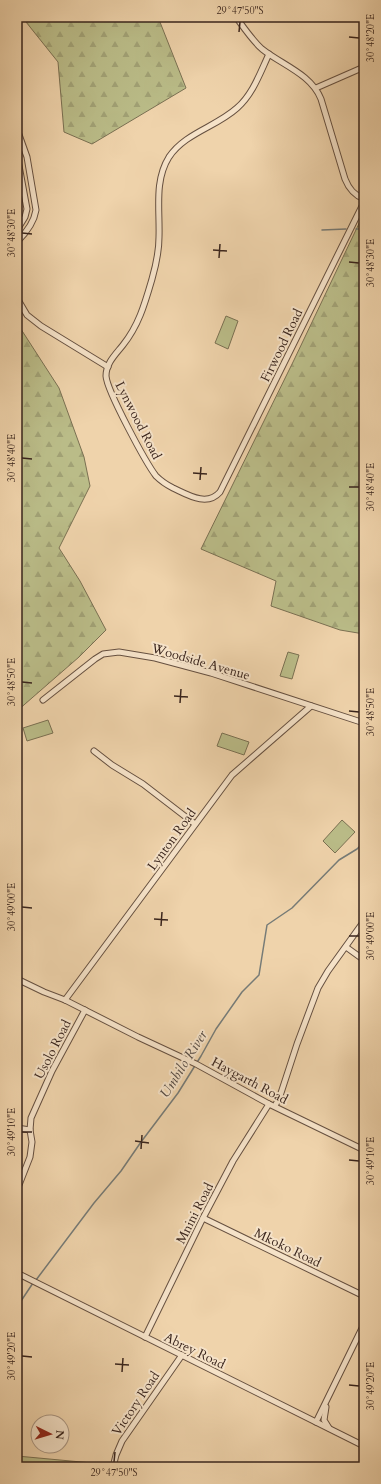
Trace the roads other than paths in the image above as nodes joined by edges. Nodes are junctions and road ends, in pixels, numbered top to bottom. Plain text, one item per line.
1 (236, 17) edge
2 (269, 54) junction
3 (364, 66) edge
4 (316, 88) junction
5 (17, 129) edge
6 (17, 155) edge
7 (364, 200) edge
8 (17, 230) edge
9 (17, 242) edge
10 (17, 298) edge
11 (108, 367) junction
12 (216, 496) joint
13 (43, 700) dead end
14 (311, 706) junction
15 (364, 723) edge
16 (94, 751) dead end
17 (195, 824) junction
18 (364, 921) edge
19 (346, 947) junction
20 (364, 960) edge
21 (17, 979) edge
22 (65, 1000) junction
23 (84, 1010) junction
24 (269, 1104) junction
25 (275, 1106) junction
26 (17, 1128) edge
27 (30, 1130) junction
28 (364, 1150) edge
29 (17, 1190) edge
30 (203, 1218) junction
31 (19, 1274) edge
32 (364, 1296) edge
33 (364, 1324) edge
34 (145, 1337) junction
35 (182, 1355) junction
36 (330, 1393) junction
37 (316, 1422) junction
38 (329, 1428) junction
39 (364, 1446) edge
40 (113, 1467) edge

1 - 2 street
2 - 4 street
2 - 11 street, Lynwood Road
3 - 4 street
4 - 7 street
5 - 9 street
6 - 8 street
7 - 12 street, Firwood Road
10 - 11 street
11 - 12 street, Lynwood Road
13 - 14 street, Woodside Avenue
14 - 15 street, Woodside Avenue
14 - 17 street, Lynton Road
16 - 17 street
17 - 22 street, Lynton Road
18 - 19 street
19 - 20 street
19 - 25 street
21 - 22 street, Haygarth Road
22 - 23 street, Haygarth Road
23 - 24 street, Haygarth Road
23 - 27 street, Usolo Road
24 - 25 street, Haygarth Road
24 - 30 street, Mnini Road
25 - 28 street, Haygarth Road
26 - 27 street
27 - 29 street, Usolo Road
30 - 32 street, Mkoko Road
30 - 34 street, Mnini Road
31 - 34 street, Abrey Road
33 - 36 street
34 - 35 street, Abrey Road
35 - 37 street, Abrey Road
35 - 40 street, Victory Road
36 - 37 street
36 - 38 street
37 - 38 street, Abrey Road
38 - 39 street, Abrey Road

